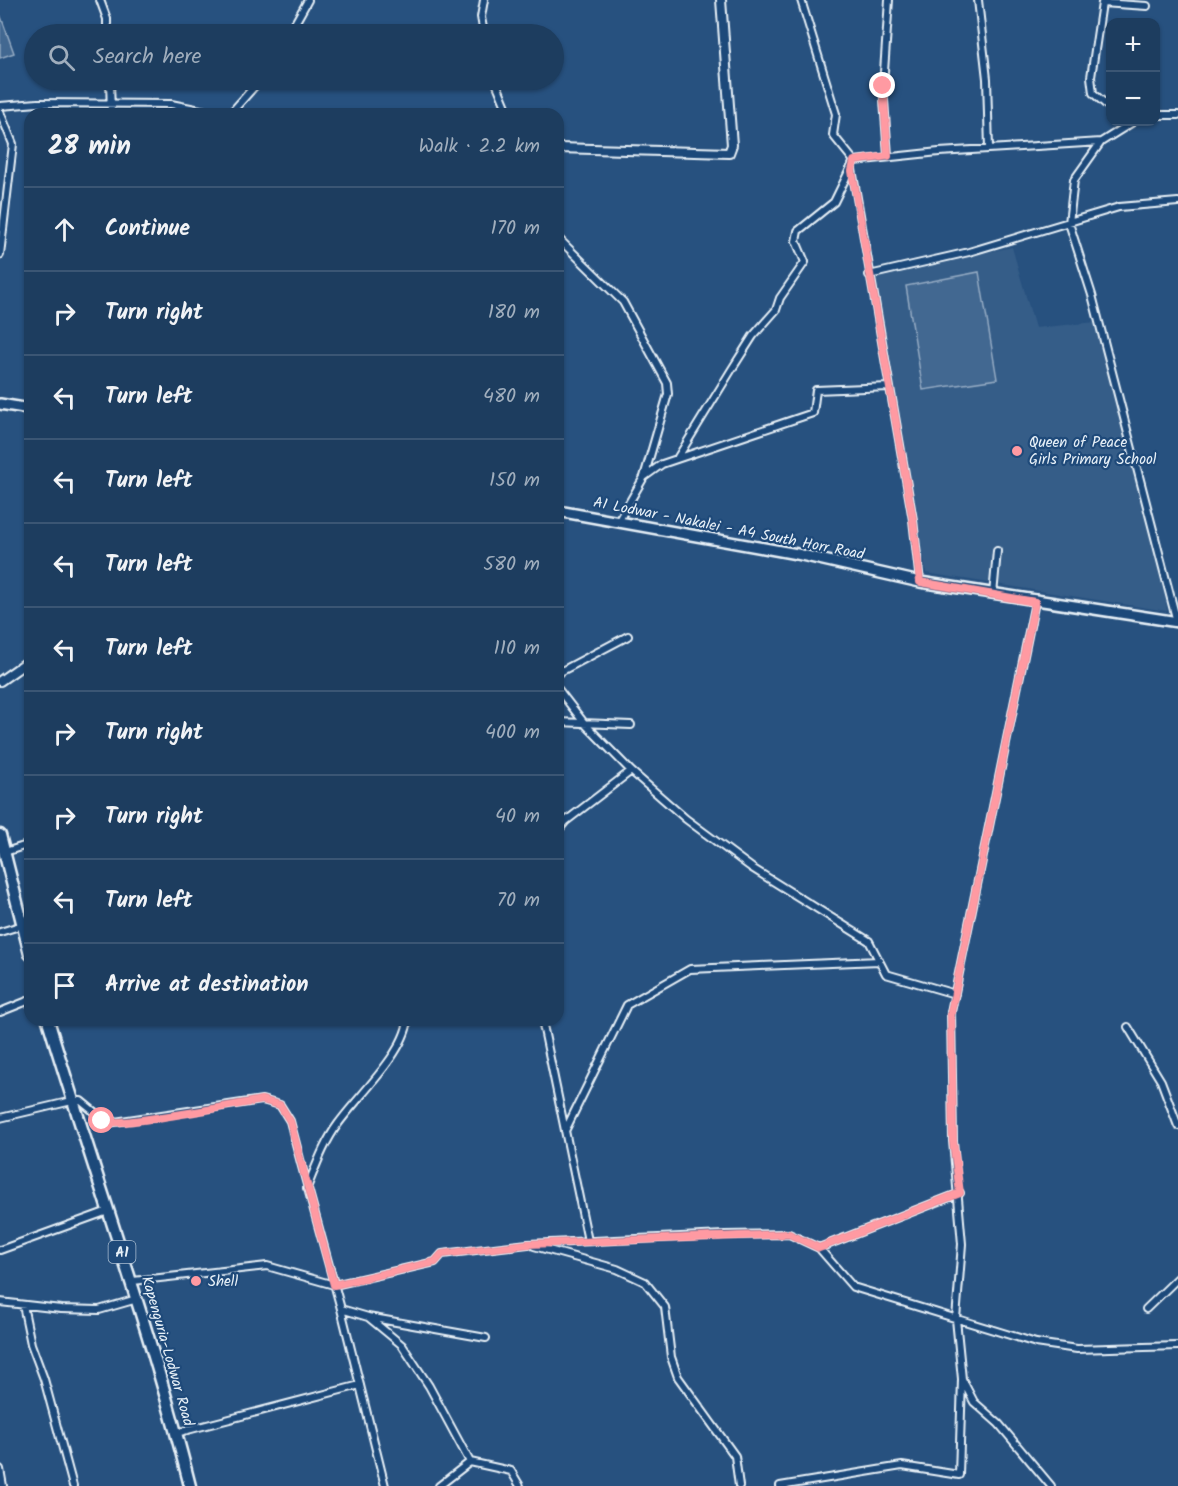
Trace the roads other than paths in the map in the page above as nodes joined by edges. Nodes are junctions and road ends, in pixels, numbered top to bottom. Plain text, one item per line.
1 (100, 0) edge
2 (308, 0) edge
3 (484, 0) edge
4 (722, 0) edge
5 (801, 0) edge
6 (889, 0) edge
7 (978, 0) edge
8 (1102, 1) edge
9 (1146, 6) dead end
10 (106, 24) edge
11 (295, 24) edge
12 (482, 24) edge
13 (110, 90) edge
14 (251, 90) edge
15 (499, 90) edge
16 (1106, 104) edge
17 (111, 105) junction
18 (0, 106) edge
19 (187, 108) edge
20 (235, 108) edge
21 (507, 108) edge
22 (0, 112) edge
23 (1160, 115) edge
24 (1178, 115) edge
25 (1127, 126) edge
26 (1101, 142) junction
27 (564, 148) edge
28 (989, 149) junction
29 (888, 156) junction
30 (853, 163) junction
31 (1178, 202) edge
32 (1068, 223) junction
33 (564, 244) edge
34 (0, 255) edge
35 (869, 275) junction
36 (889, 387) junction
37 (0, 404) edge
38 (24, 408) edge
39 (678, 457) junction
40 (644, 477) junction
41 (564, 512) edge
42 (618, 522) junction
43 (997, 551) dead end
44 (920, 582) junction
45 (993, 595) junction
46 (1035, 602) junction
47 (1177, 622) edge
48 (628, 636) dead end
49 (24, 664) edge
50 (564, 669) edge
51 (0, 681) edge
52 (564, 697) edge
53 (564, 722) edge
54 (585, 724) junction
55 (631, 725) dead end
56 (631, 771) junction
57 (564, 824) edge
58 (0, 835) edge
59 (24, 846) edge
60 (5, 852) junction
61 (22, 925) junction
62 (0, 932) edge
63 (24, 932) edge
64 (879, 961) junction
65 (955, 994) junction
66 (24, 1002) edge
67 (0, 1012) edge
68 (50, 1026) edge
69 (406, 1026) edge
70 (543, 1026) edge
71 (1128, 1027) dead end
72 (72, 1101) junction
73 (0, 1118) edge
74 (1178, 1126) edge
75 (565, 1131) junction
76 (307, 1188) junction
77 (960, 1193) junction
78 (108, 1211) junction
79 (588, 1241) junction
80 (528, 1244) junction
81 (819, 1248) junction
82 (0, 1250) edge
83 (1178, 1278) edge
84 (133, 1281) junction
85 (334, 1285) junction
86 (137, 1299) junction
87 (0, 1302) edge
88 (23, 1305) junction
89 (341, 1310) junction
90 (1146, 1310) dead end
91 (368, 1317) junction
92 (956, 1318) junction
93 (486, 1338) dead end
94 (1178, 1346) edge
95 (962, 1379) junction
96 (360, 1384) junction
97 (176, 1433) junction
98 (470, 1462) junction
99 (0, 1469) edge
100 (3, 1486) edge
101 (73, 1486) edge
102 (190, 1486) edge
103 (385, 1486) edge
104 (439, 1486) edge
105 (520, 1486) edge
106 (739, 1486) edge
107 (780, 1486) edge
108 (1051, 1486) edge

1 - 10 street
2 - 11 street
3 - 12 street
4 - 27 street
5 - 30 street
6 - 29 street
7 - 28 street
8 - 9 street
8 - 16 street
13 - 17 street
14 - 20 street
15 - 21 street
17 - 18 street
17 - 19 street
22 - 34 street
23 - 24 street
25 - 26 street
26 - 28 street
26 - 32 street
28 - 29 street
29 - 30 street
30 - 35 street
30 - 39 street
31 - 32 street
32 - 35 street
32 - 47 street
33 - 40 street
35 - 36 street
36 - 39 street
36 - 44 street
37 - 38 main road
39 - 40 street
40 - 42 street
41 - 42 main road, A1 Lodwar - Nakalei - A4 South Horr Road
42 - 44 main road, A1 Lodwar - Nakalei - A4 South Horr Road
43 - 45 street
44 - 45 main road, A1 Lodwar - Nakalei - A4 South Horr Road
45 - 46 main road, A1 Lodwar - Nakalei - A4 South Horr Road
46 - 47 main road, A1 Lodwar - Nakalei - A4 South Horr Road
46 - 65 street
48 - 50 street
49 - 51 street
52 - 54 street
53 - 54 street
54 - 55 street
54 - 56 street
56 - 57 street
56 - 64 street
58 - 60 highway
59 - 60 street
60 - 61 highway
61 - 62 street
61 - 63 highway
64 - 65 street
64 - 75 street
65 - 77 street
66 - 67 street
68 - 72 highway, Kapenguria-Lodwar Road / A1
69 - 76 street
70 - 75 street
71 - 74 street
72 - 73 street
72 - 76 street
72 - 78 highway, Kapenguria-Lodwar Road / A1
75 - 79 street
76 - 85 street
77 - 81 street
77 - 92 street
78 - 82 street
78 - 84 highway, Kapenguria-Lodwar Road / A1
79 - 80 street
79 - 81 street
80 - 85 street
80 - 106 street
81 - 92 street
83 - 90 street
84 - 85 street
84 - 86 highway, Kapenguria-Lodwar Road / A1
85 - 89 street
86 - 88 street
86 - 97 highway, Kapenguria-Lodwar Road / A1
87 - 88 street
88 - 101 street
89 - 91 street
89 - 96 street
91 - 93 street
91 - 98 street
92 - 94 street
92 - 95 street
95 - 107 street
95 - 108 street
96 - 97 street
96 - 103 street
97 - 102 highway, Kapenguria-Lodwar Road / A1
98 - 104 street
98 - 105 street
99 - 100 street

